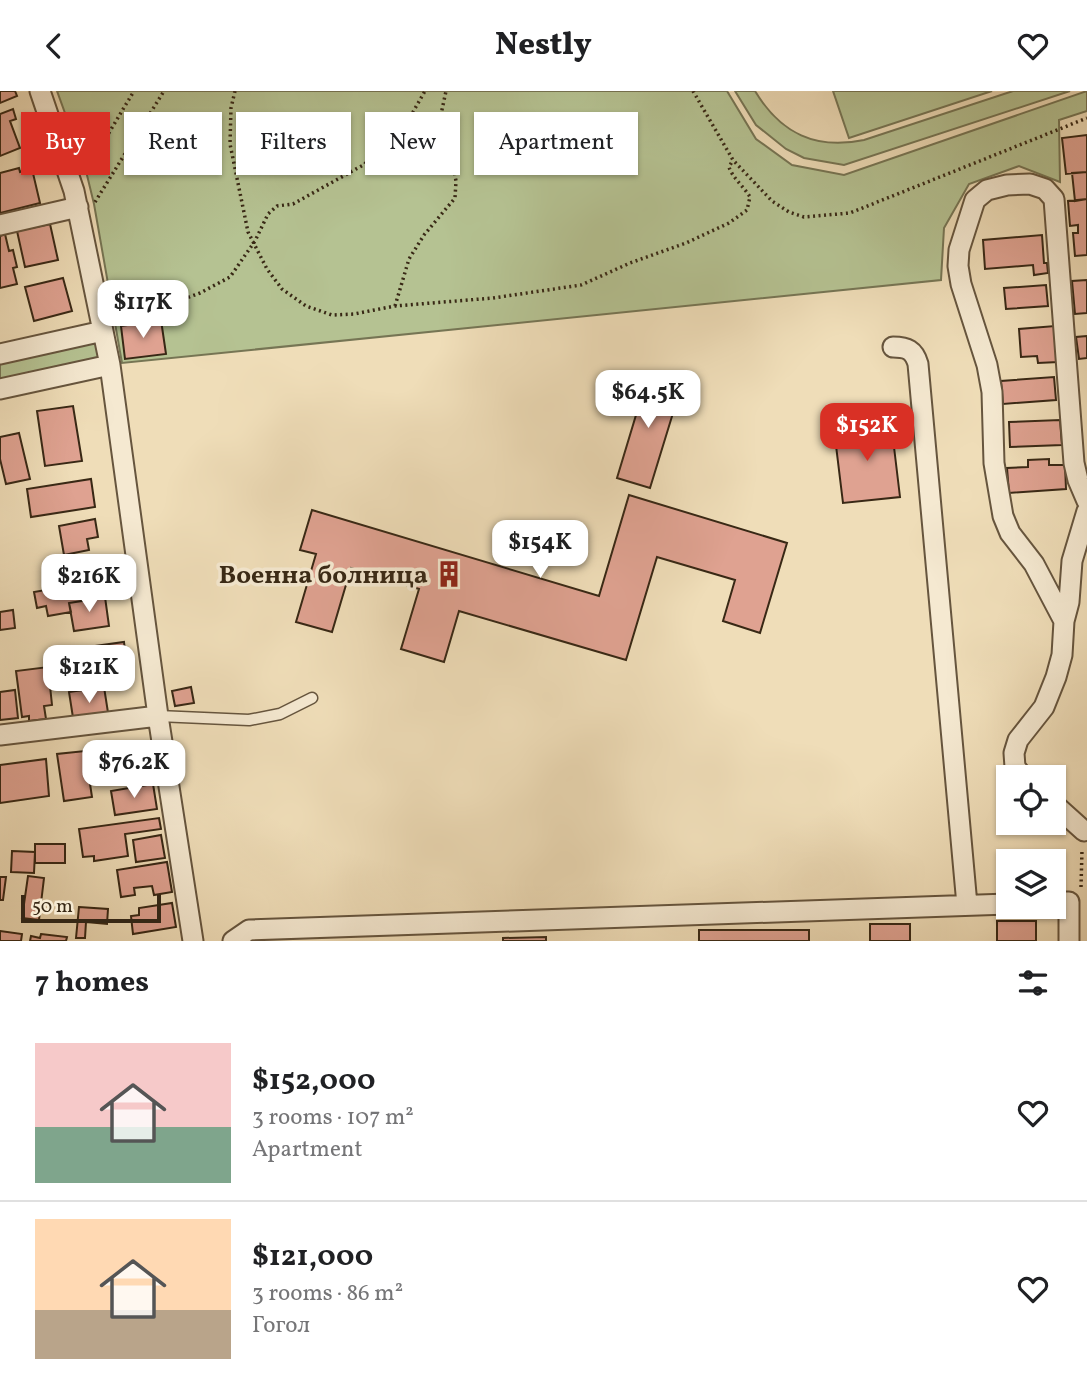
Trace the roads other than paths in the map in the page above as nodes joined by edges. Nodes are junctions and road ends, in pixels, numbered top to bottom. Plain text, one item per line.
1 (40, 91) edge
2 (76, 199) junction
3 (0, 225) edge
4 (103, 331) junction
5 (893, 347) dead end
6 (0, 354) edge
7 (110, 365) junction
8 (0, 389) edge
9 (1087, 501) edge
10 (1087, 511) edge
11 (1064, 621) junction
12 (312, 698) dead end
13 (158, 716) junction
14 (0, 735) edge
15 (1015, 765) edge
16 (1066, 815) edge
17 (1084, 831) road end
18 (996, 904) edge
19 (967, 905) junction
20 (1064, 919) edge
21 (193, 941) edge
22 (233, 941) edge
23 (1069, 941) edge

1 - 2 street
2 - 3 street
2 - 4 street
4 - 6 street
4 - 7 street
5 - 19 street
7 - 8 street
7 - 13 street
9 - 11 street
10 - 11 street
11 - 15 street
12 - 13 lane
13 - 14 street
13 - 21 street
16 - 17 street
18 - 19 street
19 - 22 street
20 - 23 street

